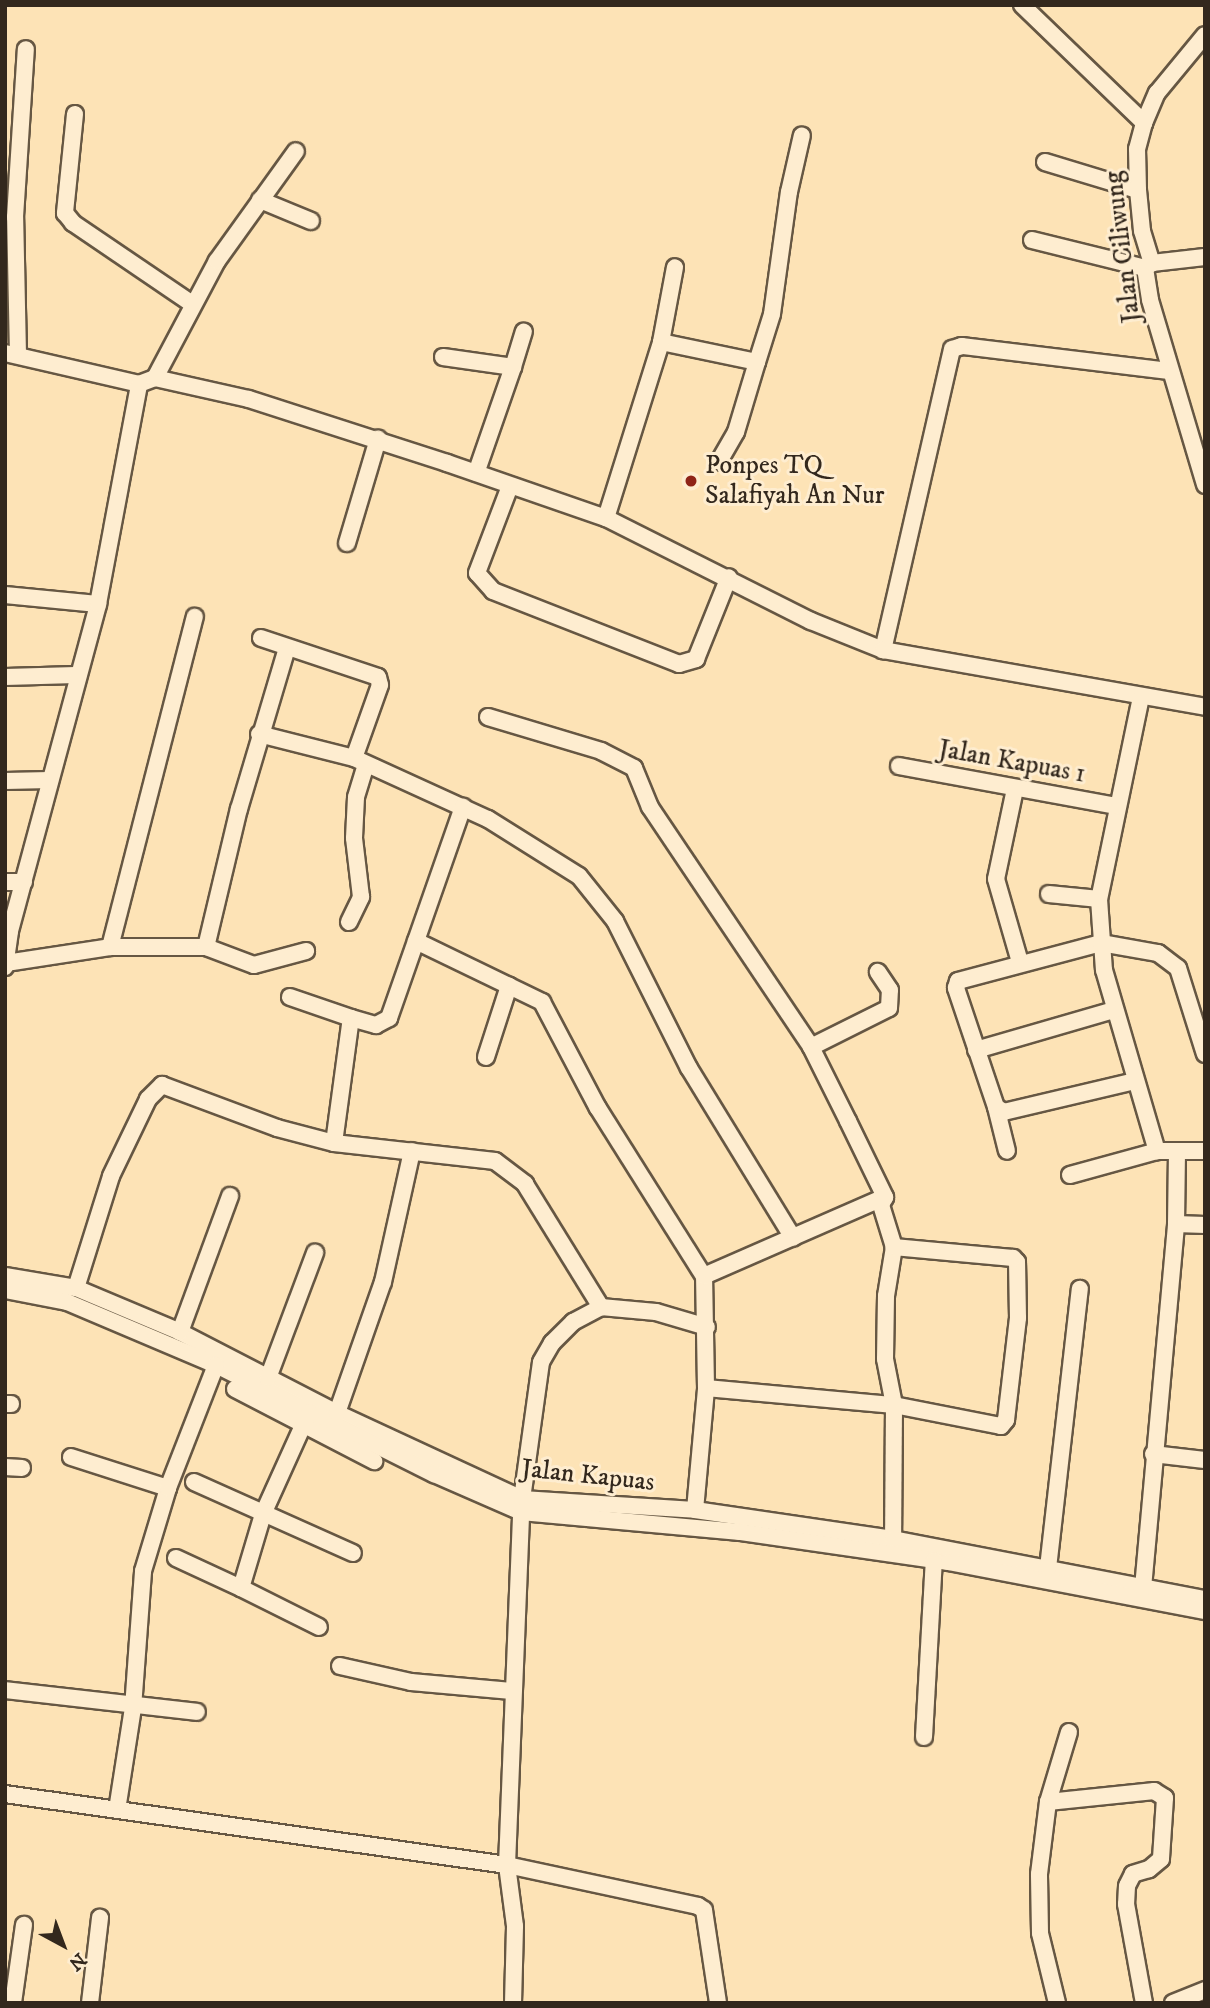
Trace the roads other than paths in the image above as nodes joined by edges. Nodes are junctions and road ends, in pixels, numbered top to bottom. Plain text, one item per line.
1 (1022, 5) edge
2 (1202, 43) edge
3 (26, 49) dead end
4 (75, 114) dead end
5 (1144, 123) junction
6 (802, 135) dead end
7 (296, 151) dead end
8 (1045, 162) dead end
9 (1138, 190) junction
10 (260, 200) junction
11 (311, 221) dead end
12 (1032, 240) dead end
13 (1205, 257) edge
14 (1149, 266) junction
15 (675, 267) dead end
16 (192, 304) junction
17 (524, 332) dead end
18 (661, 342) junction
19 (12, 354) edge
20 (443, 357) dead end
21 (757, 362) junction
22 (513, 367) junction
23 (1169, 371) junction
24 (155, 378) junction
25 (139, 384) junction
26 (378, 439) junction
27 (719, 461) dead end
28 (476, 474) junction
29 (1205, 485) edge
30 (510, 486) junction
31 (606, 518) junction
32 (347, 543) dead end
33 (729, 577) junction
34 (5, 595) edge
35 (98, 604) junction
36 (195, 617) dead end
37 (261, 638) dead end
38 (287, 648) junction
39 (883, 650) junction
40 (76, 675) junction
41 (5, 677) edge
42 (1141, 697) junction
43 (1205, 707) edge
44 (488, 718) dead end
45 (259, 734) junction
46 (360, 761) junction
47 (899, 766) dead end
48 (50, 780) junction
49 (5, 781) edge
50 (1015, 789) junction
51 (1117, 806) junction
52 (463, 807) junction
53 (24, 881) junction
54 (5, 882) edge
55 (1049, 894) dead end
56 (1099, 899) junction
57 (349, 922) dead end
58 (416, 941) junction
59 (1101, 943) junction
60 (110, 947) junction
61 (206, 947) junction
62 (306, 951) dead end
63 (1020, 962) junction
64 (6, 965) edge
65 (878, 972) dead end
66 (509, 986) junction
67 (290, 997) dead end
68 (1114, 1010) junction
69 (351, 1018) junction
70 (811, 1047) junction
71 (976, 1050) junction
72 (1205, 1054) edge
73 (486, 1057) dead end
74 (1135, 1081) junction
75 (996, 1107) junction
76 (334, 1143) junction
77 (412, 1151) junction
78 (1157, 1151) junction
79 (1205, 1151) edge
80 (1007, 1152) dead end
81 (1177, 1153) junction
82 (1070, 1175) dead end
83 (230, 1196) dead end
84 (885, 1197) junction
85 (1176, 1224) junction
86 (1205, 1225) edge
87 (793, 1238) junction
88 (894, 1247) junction
89 (315, 1252) dead end
90 (5, 1276) edge
91 (704, 1276) junction
92 (76, 1287) junction
93 (1080, 1289) dead end
94 (5, 1290) edge
95 (601, 1307) junction
96 (707, 1327) junction
97 (180, 1332) junction
98 (216, 1365) junction
99 (268, 1378) junction
100 (706, 1388) junction
101 (235, 1389) dead end
102 (894, 1405) junction
103 (337, 1413) junction
104 (307, 1418) junction
105 (1153, 1454) junction
106 (71, 1457) dead end
107 (1205, 1460) edge
108 (374, 1461) dead end
109 (194, 1482) dead end
110 (168, 1488) junction
111 (521, 1505) junction
112 (695, 1510) junction
113 (263, 1514) junction
114 (741, 1525) junction
115 (893, 1539) junction
116 (353, 1553) dead end
117 (176, 1558) dead end
118 (934, 1560) junction
119 (1048, 1568) junction
120 (241, 1588) junction
121 (1143, 1588) junction
122 (1205, 1599) edge
123 (1205, 1611) edge
124 (318, 1627) dead end
125 (340, 1666) dead end
126 (5, 1690) edge
127 (512, 1691) junction
128 (133, 1708) junction
129 (197, 1713) dead end
130 (1069, 1732) dead end
131 (924, 1737) dead end
132 (5, 1794) edge
133 (1048, 1802) junction
134 (117, 1810) junction
135 (507, 1865) junction
136 (100, 1918) dead end
137 (24, 1925) dead end
138 (1205, 1990) edge
139 (13, 2003) edge
140 (90, 2003) edge
141 (513, 2003) edge
142 (718, 2003) edge
143 (1057, 2003) edge
144 (1144, 2003) edge
145 (1173, 2003) edge

1 - 5 street
2 - 5 street, Jalan Ciliwung
3 - 19 street
4 - 16 street
5 - 9 street, Jalan Ciliwung
6 - 21 street
7 - 10 street
8 - 9 street
9 - 14 street, Jalan Ciliwung
10 - 11 street
10 - 16 street
12 - 14 street
13 - 14 street
14 - 23 street, Jalan Ciliwung
15 - 18 street
16 - 24 street
17 - 22 street
18 - 21 street
18 - 31 street
19 - 25 street
20 - 22 street
21 - 27 street
22 - 28 street
23 - 29 street, Jalan Ciliwung
23 - 39 street
24 - 25 street
24 - 26 street
25 - 35 street
26 - 28 street
26 - 32 street
28 - 30 street
30 - 31 street
30 - 33 street
31 - 33 street
33 - 39 street
34 - 35 street
35 - 40 street
36 - 60 street
37 - 38 street
38 - 45 street
38 - 46 street
39 - 42 street
40 - 41 street
40 - 48 street
42 - 43 street
42 - 51 street
44 - 70 street
45 - 46 street
45 - 61 street
46 - 52 street
46 - 57 street
47 - 50 street, Jalan Kapuas 1
48 - 49 street
48 - 53 street
50 - 51 street, Jalan Kapuas 1
50 - 63 street
51 - 56 street
52 - 58 street
52 - 87 street
53 - 54 street
53 - 64 street
55 - 56 street
56 - 59 street
58 - 66 street
58 - 69 street
59 - 63 street
59 - 68 street
59 - 72 street
60 - 61 street
60 - 64 street
61 - 62 street
63 - 71 street
65 - 70 street
66 - 73 street
66 - 91 street
67 - 69 street
68 - 71 street
68 - 74 street
69 - 76 street
70 - 84 street
71 - 75 street
74 - 75 street
74 - 78 street
75 - 80 street
76 - 77 street
76 - 92 street
77 - 95 street
77 - 103 street
78 - 81 street
78 - 82 street
79 - 81 street
81 - 85 street
83 - 97 street
84 - 87 street
84 - 88 street
85 - 86 street
85 - 105 street
87 - 91 street
88 - 102 street
88 - 102 street
89 - 99 street
90 - 92 street, Jalan Kapuas
91 - 96 street
92 - 97 street, Jalan Kapuas
93 - 119 street
94 - 98 street, Jalan Kapuas
95 - 96 street
95 - 111 street
96 - 100 street
97 - 99 street, Jalan Kapuas
98 - 104 street, Jalan Kapuas
98 - 110 street
99 - 103 street, Jalan Kapuas
100 - 102 street
100 - 112 street
101 - 104 street
102 - 115 street
103 - 111 street, Jalan Kapuas
104 - 108 street
104 - 111 street, Jalan Kapuas
104 - 113 street
105 - 107 street
105 - 121 street
106 - 110 street
109 - 113 street
110 - 128 street
111 - 112 street, Jalan Kapuas
111 - 114 street, Jalan Kapuas
111 - 127 street
112 - 114 street, Jalan Kapuas
113 - 116 street
113 - 120 street
114 - 115 street, Jalan Kapuas
114 - 118 street, Jalan Kapuas
115 - 119 street, Jalan Kapuas
117 - 120 street
118 - 123 street, Jalan Kapuas
118 - 131 street
119 - 121 street, Jalan Kapuas
120 - 124 street
121 - 122 street, Jalan Kapuas
125 - 127 street
126 - 128 street
127 - 135 street
128 - 129 street
128 - 134 street
130 - 133 street
132 - 134 street
133 - 143 street
133 - 144 street
134 - 135 street
135 - 141 street
135 - 142 street
136 - 140 street
137 - 139 street
138 - 145 street

